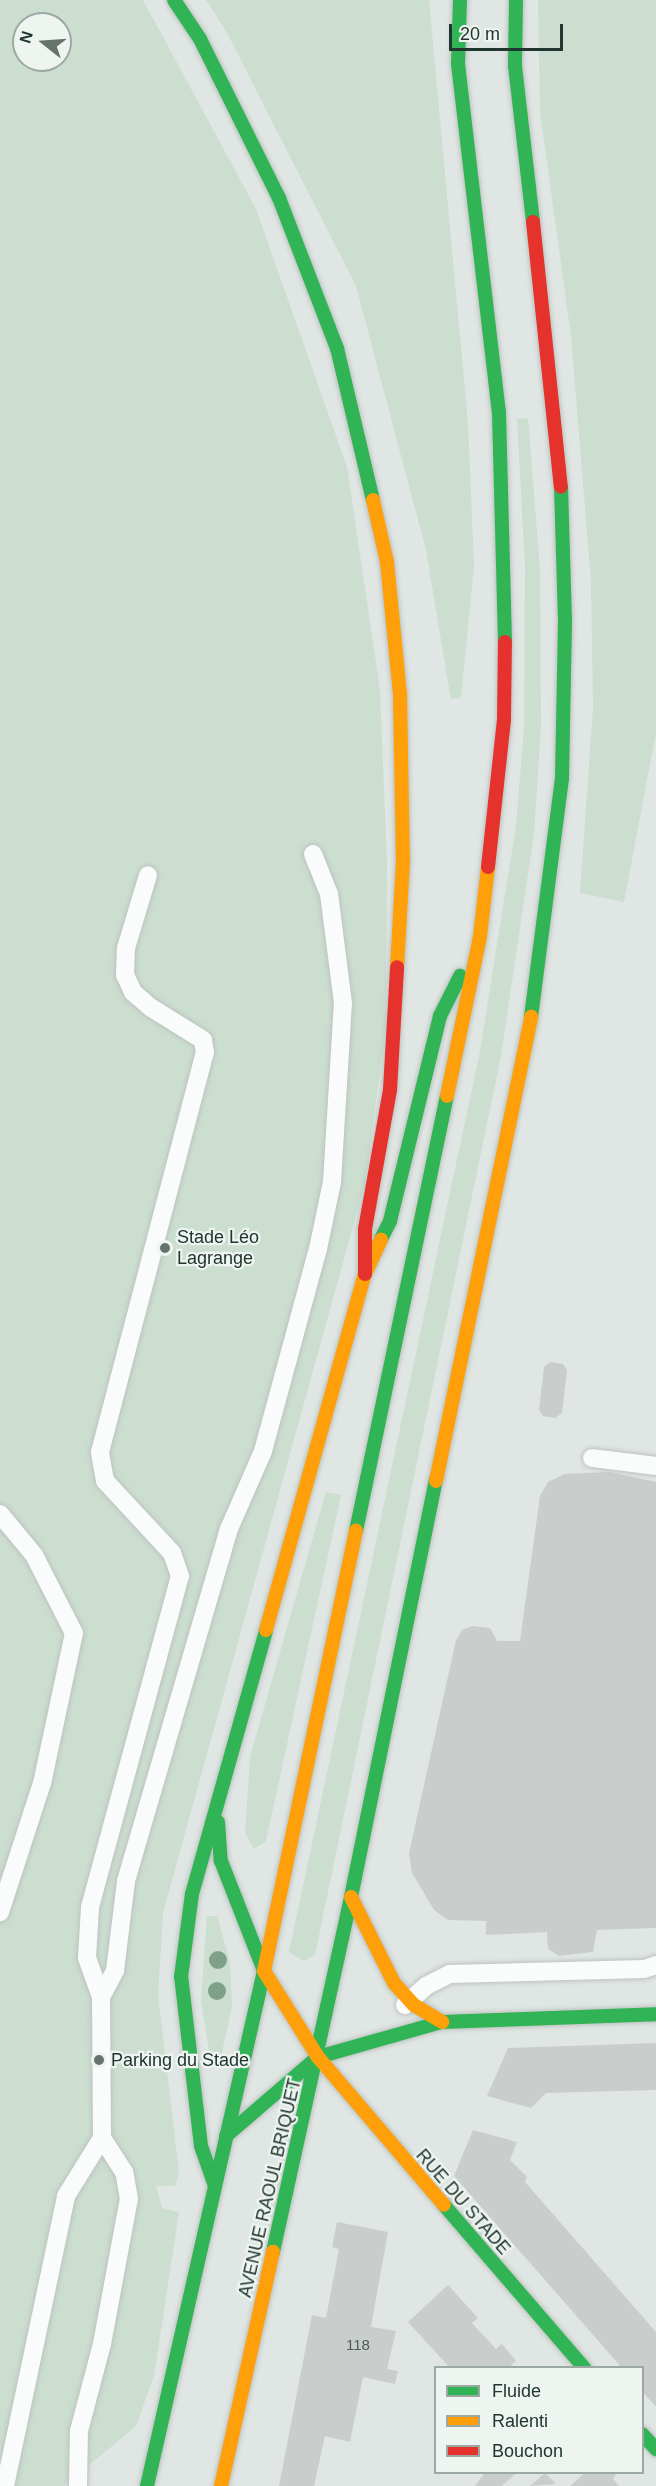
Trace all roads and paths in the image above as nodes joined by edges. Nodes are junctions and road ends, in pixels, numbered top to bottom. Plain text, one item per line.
1 (174, 0) edge
2 (460, 0) edge
3 (516, 0) edge
4 (313, 854) dead end
5 (148, 875) dead end
6 (480, 936) junction
7 (365, 1274) junction
8 (592, 1458) dead end
9 (656, 1466) edge
10 (0, 1514) edge
11 (216, 1799) junction
12 (351, 1898) junction
13 (0, 1912) edge
14 (656, 1965) edge
15 (264, 1971) junction
16 (101, 1998) junction
17 (408, 1999) junction
18 (656, 2014) edge
19 (442, 2022) junction
20 (392, 2037) junction
21 (318, 2057) junction
22 (226, 2136) junction
23 (102, 2138) junction
24 (215, 2186) junction
25 (583, 2366) edge
26 (644, 2436) edge
27 (656, 2449) edge
28 (5, 2486) edge
29 (78, 2486) edge
30 (147, 2486) edge
31 (221, 2486) edge

1 - 7 main road
2 - 6 main road
3 - 12 main road, AVENUE RAOUL BRIQUET
4 - 16 lane
5 - 16 lane
6 - 7 main road
6 - 15 main road
7 - 11 main road
8 - 9 lane
10 - 13 lane
11 - 15 main road, RUE DU STADE
11 - 24 main road
12 - 17 main road
12 - 21 main road, AVENUE RAOUL BRIQUET
14 - 17 lane
15 - 21 main road, RUE DU STADE
15 - 22 main road
16 - 23 lane
17 - 19 main road
17 - 20 lane
18 - 19 main road
19 - 20 main road
20 - 21 main road
21 - 22 main road
21 - 25 main road, RUE DU STADE
21 - 31 main road, AVENUE RAOUL BRIQUET
22 - 24 main road
23 - 28 lane
23 - 29 lane
24 - 30 main road
26 - 27 main road

